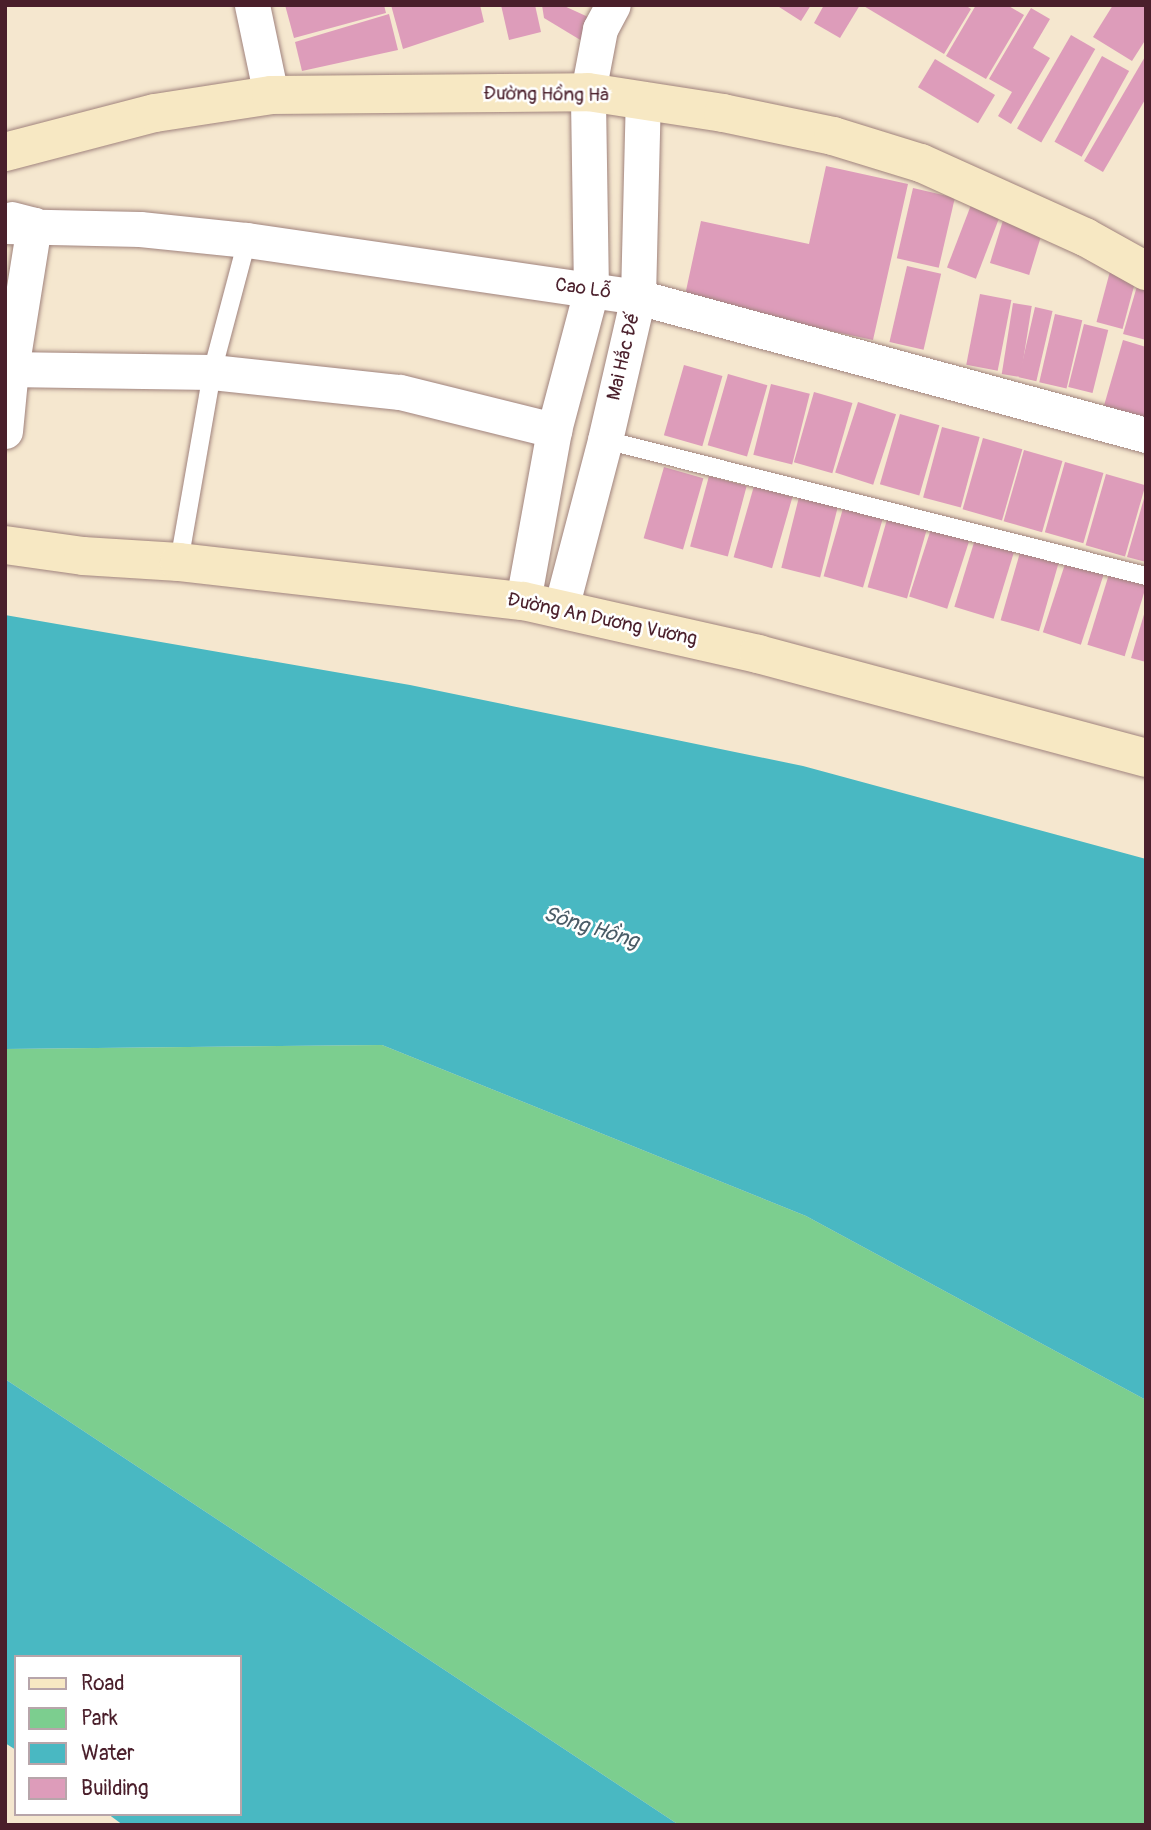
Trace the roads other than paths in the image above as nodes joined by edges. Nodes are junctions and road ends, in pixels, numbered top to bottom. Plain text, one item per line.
1 (252, 5) edge
2 (613, 5) edge
3 (587, 92) junction
4 (271, 95) junction
5 (643, 99) junction
6 (5, 152) edge
7 (15, 223) edge
8 (247, 240) junction
9 (1146, 271) edge
10 (591, 291) junction
11 (638, 297) junction
12 (8, 369) edge
13 (212, 372) junction
14 (5, 430) edge
15 (554, 430) junction
16 (1146, 435) edge
17 (605, 440) junction
18 (5, 545) edge
19 (179, 562) junction
20 (1146, 576) edge
21 (523, 601) junction
22 (561, 608) junction
23 (1146, 758) edge

1 - 4 street
2 - 3 street
3 - 4 street, Đường Hồng Hà
3 - 5 street, Đường Hồng Hà
3 - 10 street
4 - 6 street, Đường Hồng Hà
5 - 9 street, Đường Hồng Hà
5 - 11 street, Mai Hắc Đế
7 - 8 street, Cao Lỗ
7 - 12 street
8 - 10 street, Cao Lỗ
8 - 13 lane
10 - 11 street, Cao Lỗ
10 - 15 street
11 - 16 street, Cao Lỗ
11 - 17 street, Mai Hắc Đế
12 - 13 street
12 - 14 street
13 - 15 street
13 - 19 lane
15 - 21 street
17 - 20 lane
17 - 22 street, Mai Hắc Đế
18 - 19 street, Đường An Dương Vương
19 - 21 street, Đường An Dương Vương
21 - 22 street, Đường An Dương Vương
22 - 23 street, Đường An Dương Vương

